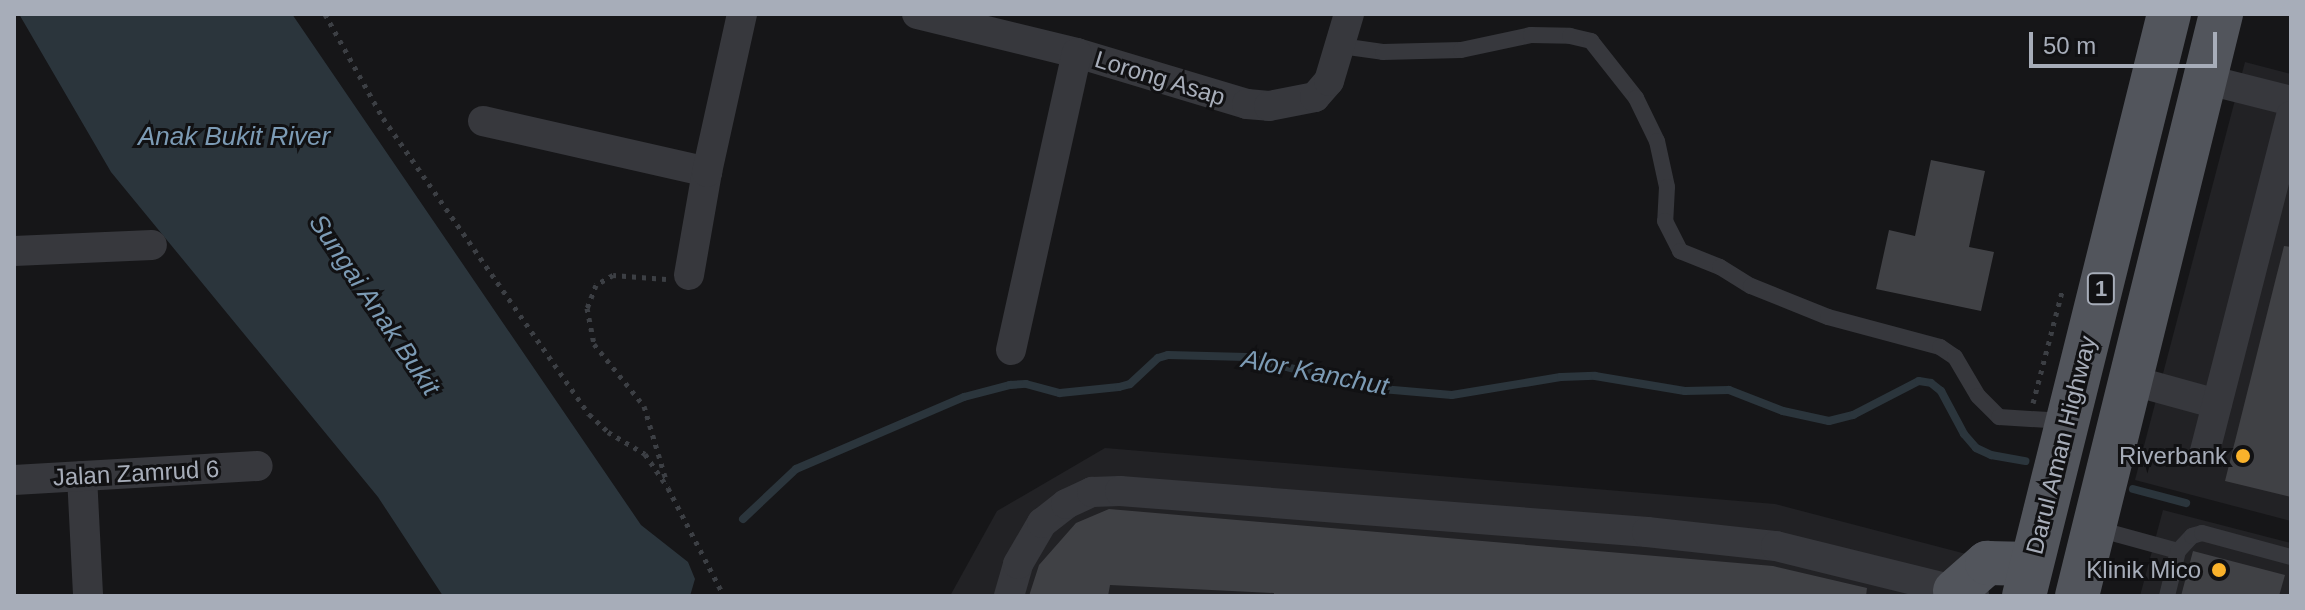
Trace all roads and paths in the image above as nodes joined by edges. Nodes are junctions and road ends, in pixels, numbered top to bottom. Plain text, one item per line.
1 (325, 14) edge
2 (742, 14) edge
3 (917, 14) edge
4 (1349, 14) edge
5 (2169, 14) edge
6 (2221, 14) edge
7 (1341, 46) junction
8 (1077, 53) junction
9 (2204, 79) junction
10 (2291, 101) edge
11 (2291, 116) edge
12 (483, 121) dead end
13 (707, 172) junction
14 (152, 245) dead end
15 (14, 251) edge
16 (689, 275) joint
17 (1011, 350) dead end
18 (2130, 380) junction
19 (2217, 404) junction
20 (2068, 421) junction
21 (2205, 451) dead end
22 (258, 466) dead end
23 (82, 476) junction
24 (14, 480) edge
25 (668, 488) junction
26 (2093, 527) junction
27 (2178, 551) junction
28 (2291, 557) edge
29 (2028, 580) edge
30 (1963, 594) edge
31 (88, 596) edge
32 (724, 596) edge
33 (1009, 596) edge
34 (2077, 596) edge
35 (2167, 596) edge

1 - 25 path
2 - 13 street
3 - 8 street, Lorong Asap
4 - 7 street, Lorong Asap
5 - 20 main road, Darul Aman Highway / 1
6 - 9 main road, Darul Aman Highway / 1
7 - 8 street, Lorong Asap
7 - 20 lane
8 - 17 street
9 - 10 street
9 - 18 main road, Darul Aman Highway / 1
11 - 19 street
12 - 13 street
13 - 16 street
14 - 15 street
16 - 25 path
18 - 19 street
18 - 26 main road, Darul Aman Highway / 1
19 - 21 street
20 - 29 main road, Darul Aman Highway / 1
22 - 23 street, Jalan Zamrud 6
23 - 24 street, Jalan Zamrud 6
23 - 31 street
25 - 32 path
26 - 27 lane
26 - 34 main road, Darul Aman Highway / 1
27 - 28 lane
27 - 35 lane
29 - 30 main road
30 - 33 street

